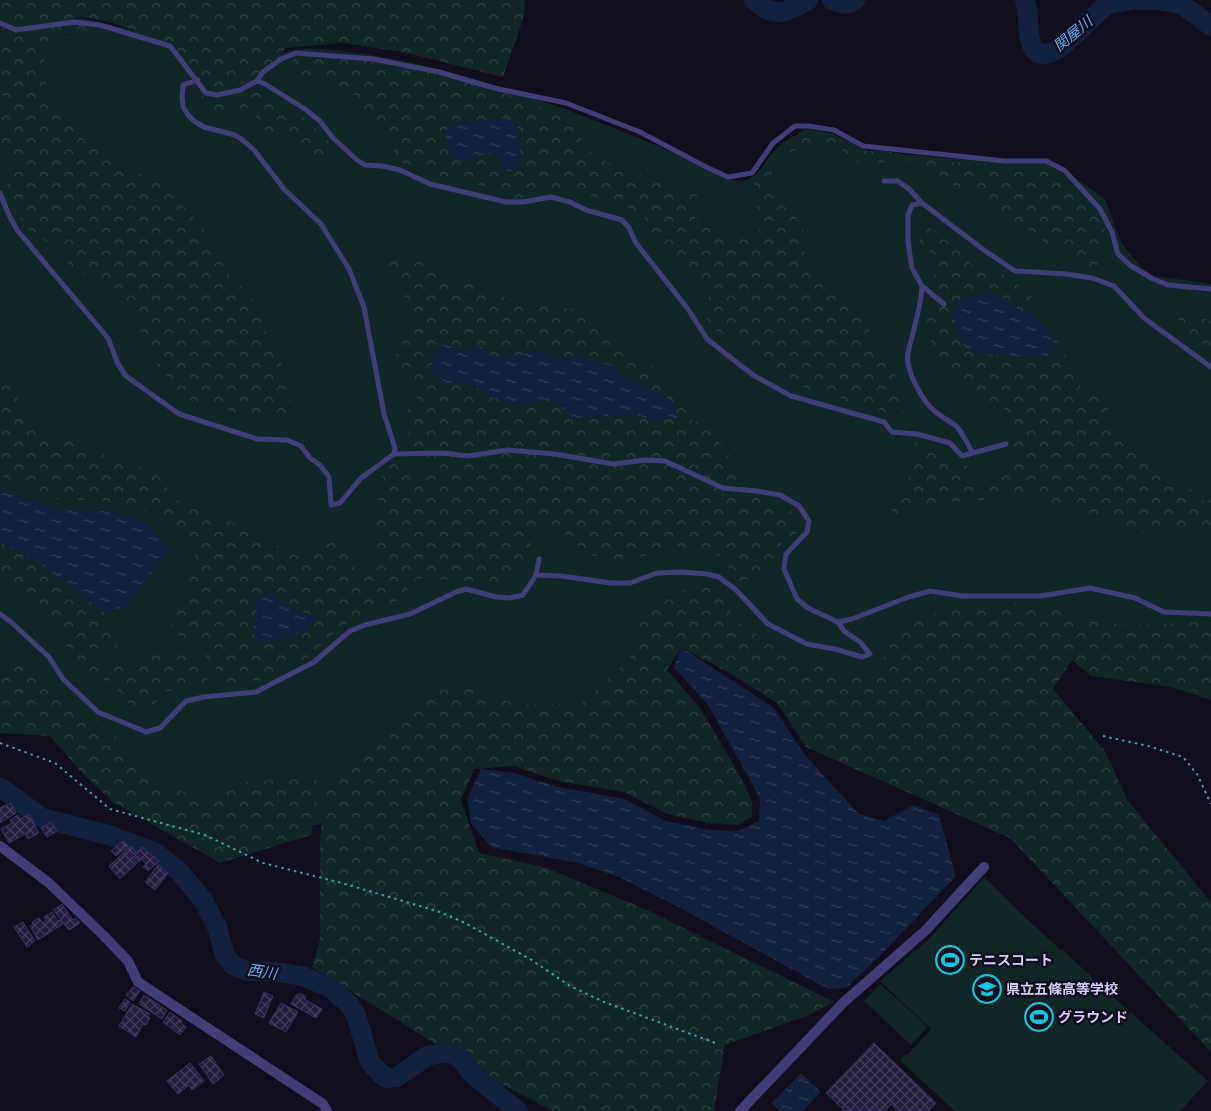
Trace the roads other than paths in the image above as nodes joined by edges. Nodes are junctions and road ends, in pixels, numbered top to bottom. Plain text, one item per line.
1 (0, 22) edge
2 (198, 80) junction
3 (257, 81) junction
4 (884, 181) dead end
5 (0, 193) edge
6 (922, 203) junction
7 (922, 286) junction
8 (1211, 289) edge
9 (944, 304) dead end
10 (1211, 367) edge
11 (1006, 444) dead end
12 (972, 452) junction
13 (394, 454) junction
14 (539, 559) dead end
15 (536, 576) junction
16 (0, 614) edge
17 (1211, 614) edge
18 (838, 622) junction
19 (0, 846) edge
20 (984, 867) dead end
21 (326, 1111) edge
22 (740, 1111) edge

1 - 2 lane
2 - 3 lane
2 - 13 lane
3 - 8 lane
3 - 12 lane
4 - 6 lane
5 - 13 lane
6 - 7 lane
6 - 10 lane
7 - 9 lane
7 - 12 lane
11 - 12 lane
13 - 18 lane
14 - 15 lane
15 - 16 lane
15 - 18 lane
17 - 18 lane
19 - 21 street
20 - 22 street

